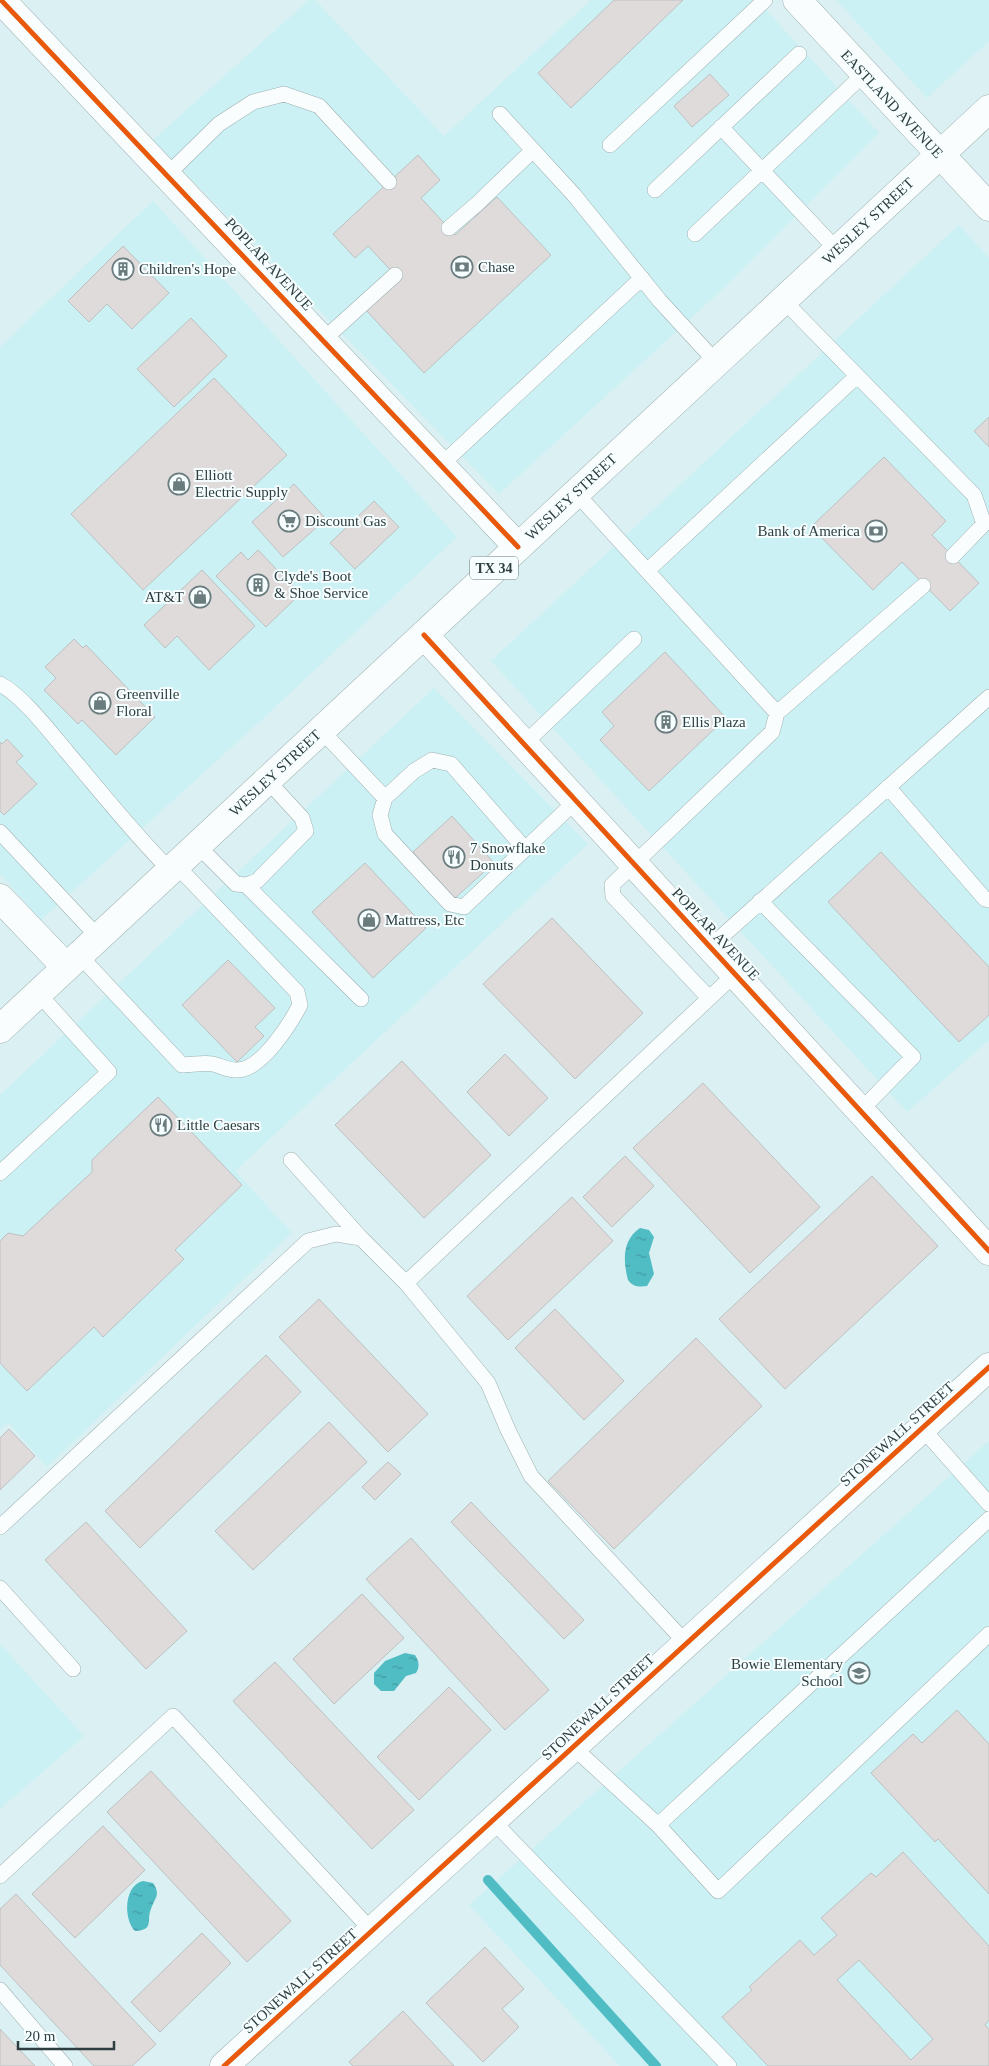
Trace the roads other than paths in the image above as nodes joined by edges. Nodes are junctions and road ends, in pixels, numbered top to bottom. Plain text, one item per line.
1 (1, 0) edge
2 (764, 0) edge
3 (796, 0) edge
4 (799, 54) dead end
5 (864, 74) junction
6 (989, 109) edge
7 (500, 114) dead end
8 (721, 127) junction
9 (610, 145) dead end
10 (534, 150) junction
11 (939, 155) junction
12 (762, 171) junction
13 (167, 175) junction
14 (389, 182) dead end
15 (655, 190) dead end
16 (989, 207) edge
17 (448, 228) dead end
18 (695, 234) dead end
19 (837, 250) junction
20 (395, 275) dead end
21 (642, 278) junction
22 (783, 300) junction
23 (323, 340) junction
24 (716, 362) junction
25 (857, 376) junction
26 (441, 465) junction
27 (576, 493) junction
28 (518, 547) junction
29 (953, 556) dead end
30 (648, 571) junction
31 (923, 586) dead end
32 (424, 635) junction
33 (634, 639) dead end
34 (0, 684) edge
35 (989, 697) edge
36 (777, 713) junction
37 (321, 730) junction
38 (524, 744) junction
39 (267, 780) junction
40 (888, 788) junction
41 (385, 798) junction
42 (576, 801) junction
43 (0, 832) edge
44 (197, 845) junction
45 (525, 849) junction
46 (634, 864) junction
47 (173, 867) junction
48 (246, 885) junction
49 (0, 898) edge
50 (989, 900) edge
51 (760, 901) junction
52 (710, 947) junction
53 (81, 953) junction
54 (735, 974) junction
55 (38, 994) junction
56 (361, 998) dead end
57 (710, 998) junction
58 (0, 1029) edge
59 (860, 1111) junction
60 (291, 1160) dead end
61 (0, 1173) edge
62 (361, 1238) junction
63 (989, 1252) edge
64 (406, 1283) junction
65 (989, 1367) edge
66 (922, 1428) junction
67 (989, 1504) edge
68 (989, 1519) edge
69 (0, 1527) edge
70 (0, 1588) edge
71 (989, 1634) edge
72 (686, 1643) junction
73 (73, 1668) dead end
74 (573, 1747) junction
75 (493, 1821) junction
76 (658, 1826) junction
77 (0, 1876) edge
78 (373, 1932) junction
79 (0, 1990) edge
80 (65, 2066) edge
81 (224, 2066) edge
82 (729, 2066) edge

1 - 13 street, POPLAR AVENUE
2 - 9 lane
3 - 5 street, EASTLAND AVENUE
4 - 8 lane
5 - 11 street, EASTLAND AVENUE
5 - 12 lane
6 - 11 street, WESLEY STREET / TX 34
7 - 10 lane
8 - 12 lane
8 - 15 lane
10 - 17 lane
10 - 21 lane
11 - 16 street, EASTLAND AVENUE
11 - 19 street, WESLEY STREET / TX 34
12 - 18 lane
12 - 19 lane
13 - 14 lane
13 - 23 street, POPLAR AVENUE
19 - 22 street, WESLEY STREET / TX 34
20 - 23 lane
21 - 24 lane
21 - 26 lane
22 - 24 street, WESLEY STREET / TX 34
22 - 25 lane
23 - 26 street, POPLAR AVENUE
24 - 27 street, WESLEY STREET / TX 34
25 - 29 lane
25 - 30 lane
26 - 28 street, POPLAR AVENUE
27 - 28 street, WESLEY STREET / TX 34
27 - 30 lane
28 - 32 street, WESLEY STREET / TX 34
30 - 36 lane
31 - 36 lane
32 - 37 street, WESLEY STREET / TX 34
32 - 38 street, POPLAR AVENUE
33 - 38 lane
34 - 47 lane
35 - 40 lane
36 - 46 lane
37 - 39 street, WESLEY STREET / TX 34
37 - 41 lane
38 - 42 street, POPLAR AVENUE
39 - 44 street, WESLEY STREET / TX 34
39 - 48 lane
40 - 50 lane
40 - 51 lane
41 - 45 lane
41 - 45 lane
42 - 45 lane
42 - 46 street, POPLAR AVENUE
43 - 53 lane
44 - 47 street, WESLEY STREET / TX 34
44 - 48 lane
46 - 52 street, POPLAR AVENUE
46 - 57 lane
47 - 53 street, WESLEY STREET / TX 34
47 - 53 lane
48 - 56 lane
49 - 53 street
51 - 52 lane
51 - 59 lane
52 - 54 street, POPLAR AVENUE
53 - 55 street, WESLEY STREET / TX 34
54 - 57 lane
54 - 59 street, POPLAR AVENUE
55 - 58 street, WESLEY STREET / TX 34
55 - 61 lane
57 - 64 lane
59 - 63 street, POPLAR AVENUE
60 - 62 lane
62 - 64 lane
62 - 69 lane
64 - 72 lane
65 - 66 street, STONEWALL STREET
66 - 67 lane
66 - 72 street, STONEWALL STREET
68 - 76 lane
70 - 73 lane
71 - 76 lane
72 - 74 street, STONEWALL STREET
74 - 75 street, STONEWALL STREET
74 - 76 lane
75 - 78 street, STONEWALL STREET
75 - 82 lane
77 - 78 lane
78 - 81 street, STONEWALL STREET
79 - 80 lane

